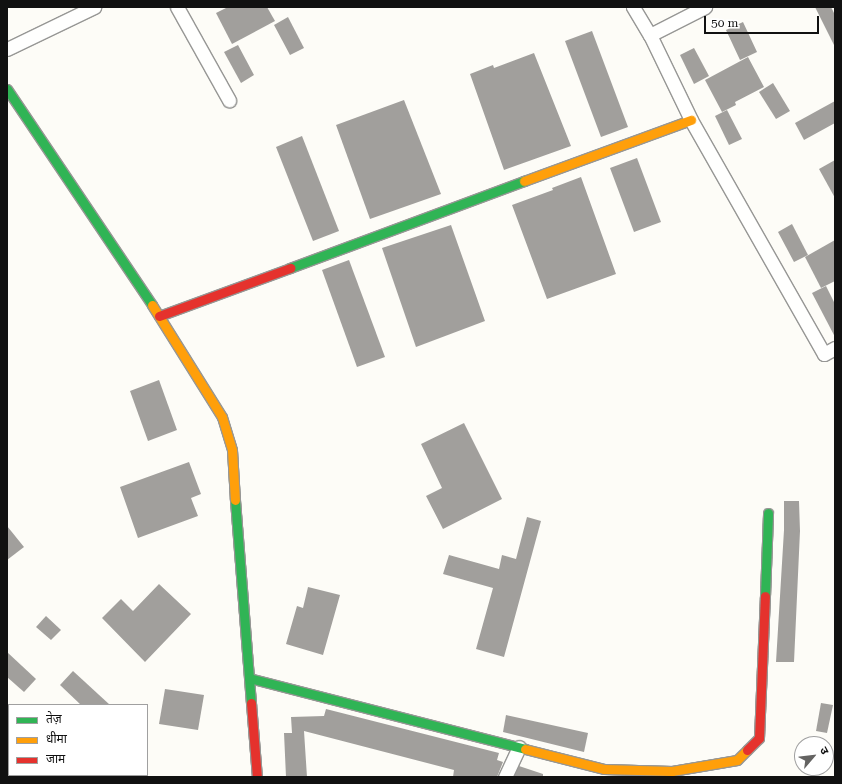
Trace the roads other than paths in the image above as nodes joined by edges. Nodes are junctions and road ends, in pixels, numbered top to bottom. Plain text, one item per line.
1 (94, 7) edge
2 (177, 7) edge
3 (633, 7) edge
4 (704, 7) edge
5 (650, 35) junction
6 (7, 48) edge
7 (7, 89) edge
8 (229, 100) dead end
9 (691, 120) junction
10 (159, 316) junction
11 (835, 348) edge
12 (768, 513) dead end
13 (248, 678) junction
14 (519, 747) junction
15 (257, 777) edge
16 (505, 777) edge

1 - 6 street
2 - 8 street
3 - 5 street
4 - 5 street
5 - 9 street
7 - 10 street
9 - 10 street
9 - 11 street
10 - 13 street
12 - 14 street
13 - 14 street
13 - 15 street
14 - 16 street

